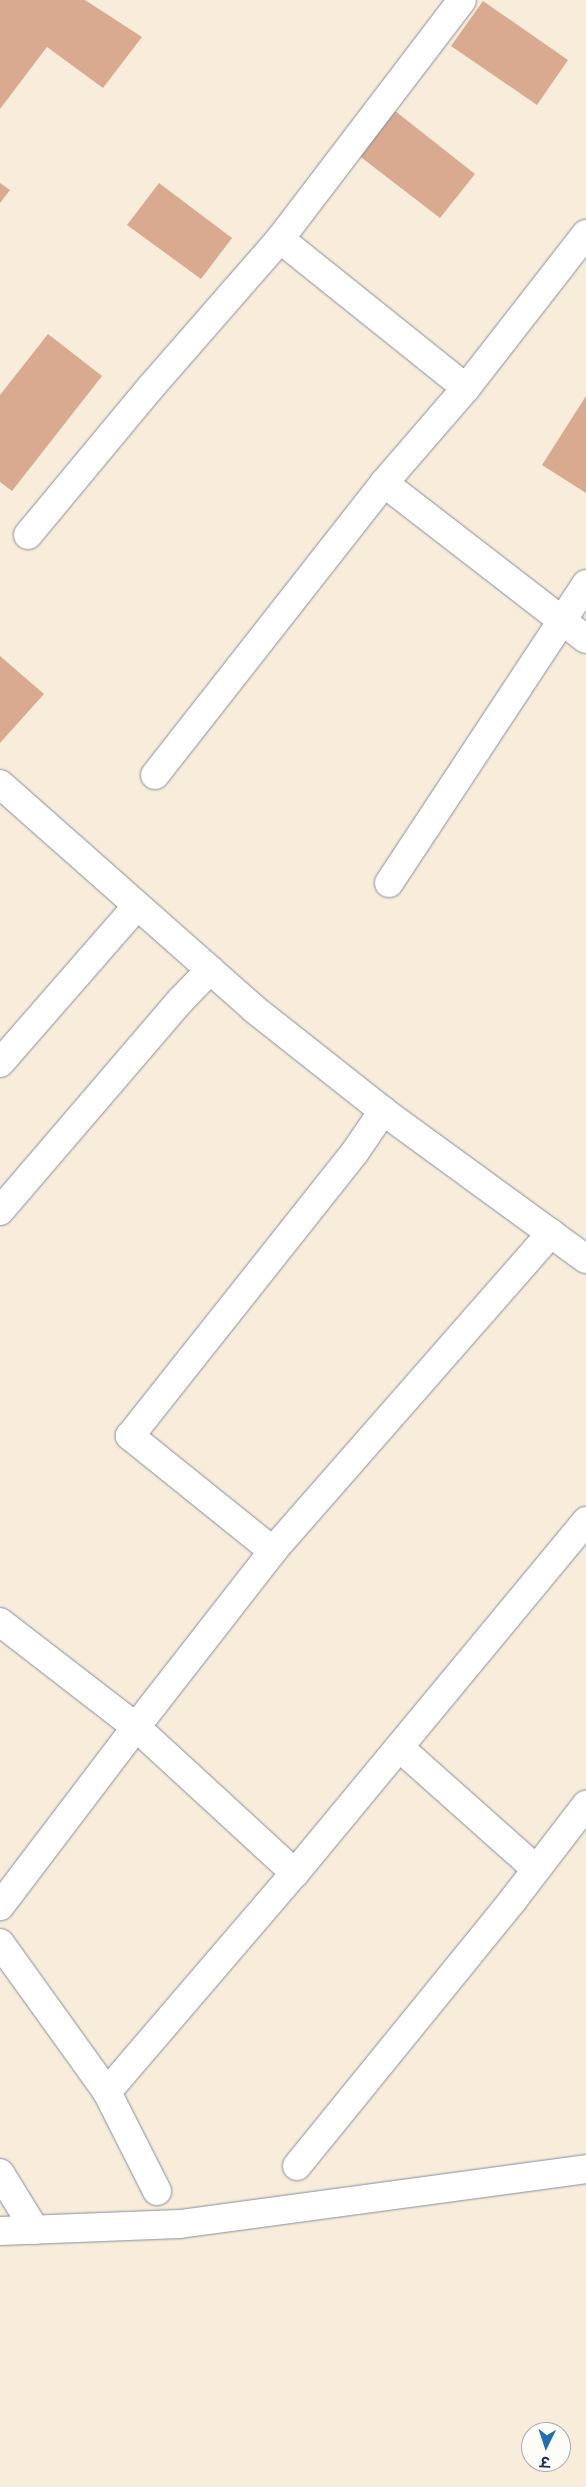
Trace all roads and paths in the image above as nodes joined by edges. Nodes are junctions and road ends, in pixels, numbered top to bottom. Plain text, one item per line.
1 (462, 0) edge
2 (586, 234) edge
3 (280, 239) junction
4 (466, 388) junction
5 (384, 483) junction
6 (28, 536) dead end
7 (586, 584) edge
8 (562, 619) junction
9 (586, 638) edge
10 (155, 775) dead end
11 (2, 791) edge
12 (389, 883) dead end
13 (137, 906) junction
14 (210, 970) junction
15 (0, 1062) edge
16 (383, 1111) junction
17 (0, 1211) edge
18 (551, 1233) junction
19 (586, 1259) edge
20 (586, 1521) edge
21 (273, 1550) junction
22 (0, 1622) edge
23 (136, 1727) junction
24 (400, 1748) junction
25 (586, 1805) edge
26 (536, 1869) junction
27 (295, 1873) junction
28 (0, 1906) edge
29 (0, 1943) edge
30 (107, 2092) junction
31 (297, 2166) dead end
32 (586, 2169) edge
33 (0, 2173) edge
34 (157, 2191) dead end
35 (35, 2230) junction
36 (0, 2232) edge

1 - 3 street
2 - 4 street
3 - 4 street
3 - 6 street
4 - 5 street
5 - 8 street
5 - 10 street
7 - 8 street
8 - 9 street
8 - 12 street
11 - 13 street
13 - 14 street
13 - 15 street
14 - 16 street
14 - 17 street
16 - 18 street
16 - 21 street
18 - 19 street
18 - 21 street
20 - 24 street
21 - 23 street
22 - 23 street
23 - 27 street
23 - 28 street
24 - 26 street
24 - 27 street
25 - 26 street
26 - 31 street
27 - 30 street
29 - 30 street
30 - 34 street
32 - 35 street
33 - 35 street
35 - 36 street

